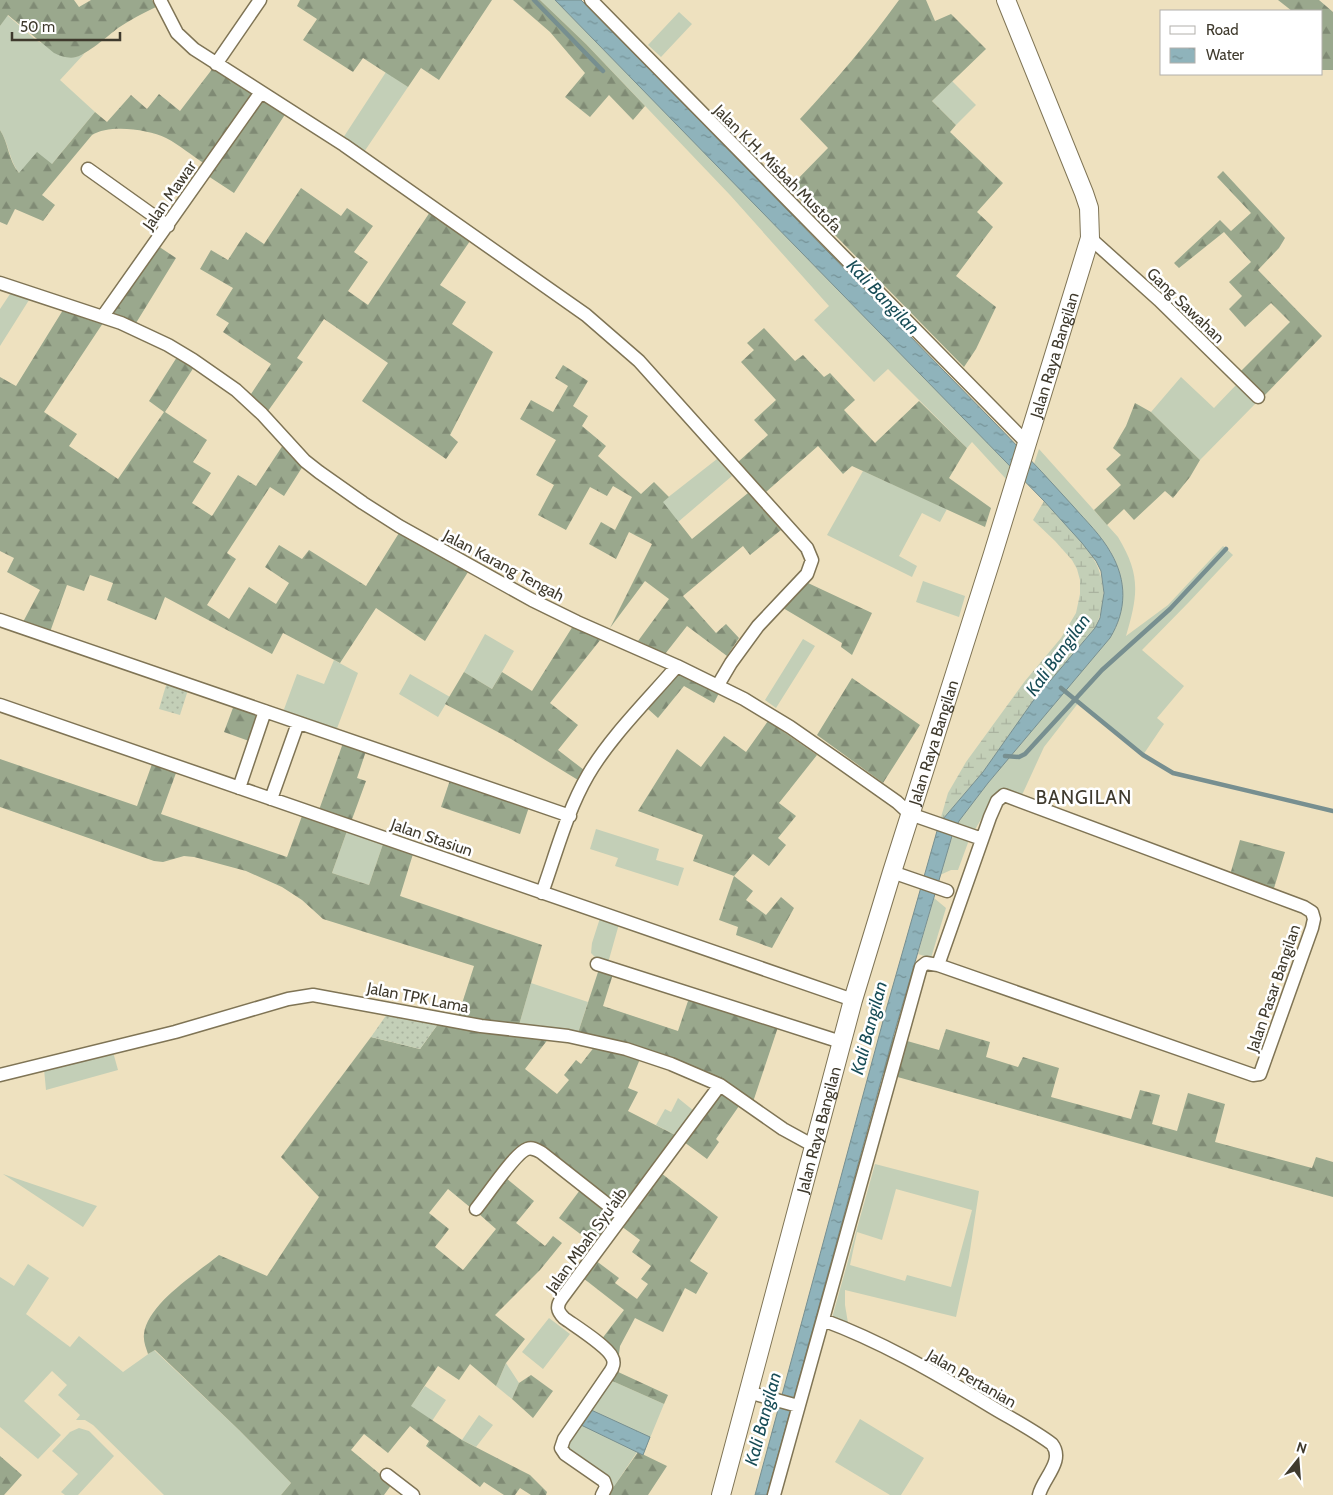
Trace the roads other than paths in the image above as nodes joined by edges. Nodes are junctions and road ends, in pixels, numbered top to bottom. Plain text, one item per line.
1 (160, 0) edge
2 (260, 0) edge
3 (591, 0) edge
4 (1006, 0) edge
5 (216, 64) junction
6 (261, 92) junction
7 (88, 169) dead end
8 (168, 226) junction
9 (1090, 238) junction
10 (0, 283) edge
11 (103, 316) junction
12 (1258, 397) dead end
13 (1026, 446) junction
14 (0, 620) edge
15 (677, 666) junction
16 (718, 685) junction
17 (0, 705) edge
18 (265, 711) junction
19 (298, 723) junction
20 (239, 788) junction
21 (271, 799) junction
22 (910, 814) junction
23 (570, 816) junction
24 (982, 839) junction
25 (892, 872) junction
26 (966, 884) junction
27 (943, 890) junction
28 (542, 893) junction
29 (958, 907) junction
30 (597, 964) dead end
31 (938, 965) junction
32 (853, 1000) junction
33 (841, 1042) junction
34 (0, 1074) edge
35 (720, 1085) junction
36 (814, 1146) junction
37 (476, 1209) dead end
38 (622, 1216) junction
39 (822, 1320) junction
40 (748, 1392) junction
41 (797, 1406) junction
42 (387, 1475) dead end
43 (413, 1495) edge
44 (602, 1495) edge
45 (721, 1495) edge
46 (774, 1495) edge
47 (1039, 1495) edge

1 - 5 street
2 - 5 street
3 - 13 street, Jalan K.H. Misbah Mustofa
4 - 9 main road, Jalan Raya Bangilan
5 - 6 street
6 - 8 street, Jalan Mawar
6 - 16 street
7 - 8 street
8 - 11 street, Jalan Mawar
9 - 12 street, Gang Sawahan
9 - 13 main road, Jalan Raya Bangilan
10 - 11 street, Jalan Karang Tengah
11 - 15 street, Jalan Karang Tengah
13 - 22 main road, Jalan Raya Bangilan
14 - 18 street
15 - 16 street, Jalan Karang Tengah
15 - 23 street
16 - 22 street, Jalan Karang Tengah
17 - 20 street, Jalan Stasiun
18 - 19 street
18 - 20 street
19 - 21 street
19 - 23 street
20 - 21 street, Jalan Stasiun
21 - 28 street, Jalan Stasiun
22 - 24 street
22 - 25 main road, Jalan Raya Bangilan
23 - 28 street
24 - 26 street, Jalan Pasar Bangilan
24 - 31 street, Jalan Pasar Bangilan
25 - 27 street
25 - 32 main road, Jalan Raya Bangilan
26 - 27 street
26 - 29 street, Jalan Pasar Bangilan
27 - 29 street
28 - 32 street, Jalan Stasiun
29 - 31 street, Jalan Pasar Bangilan
30 - 33 street
31 - 39 street
32 - 33 main road, Jalan Raya Bangilan
33 - 36 main road, Jalan Raya Bangilan
34 - 35 street, Jalan TPK Lama
35 - 36 street, Jalan TPK Lama
35 - 38 street, Jalan Mbah Syu'aib
36 - 40 main road, Jalan Raya Bangilan
37 - 38 street
38 - 44 street, Jalan Mbah Syu'aib
39 - 41 street
39 - 47 street, Jalan Pertanian
40 - 41 street
40 - 45 main road, Jalan Raya Bangilan
41 - 46 street
42 - 43 street

